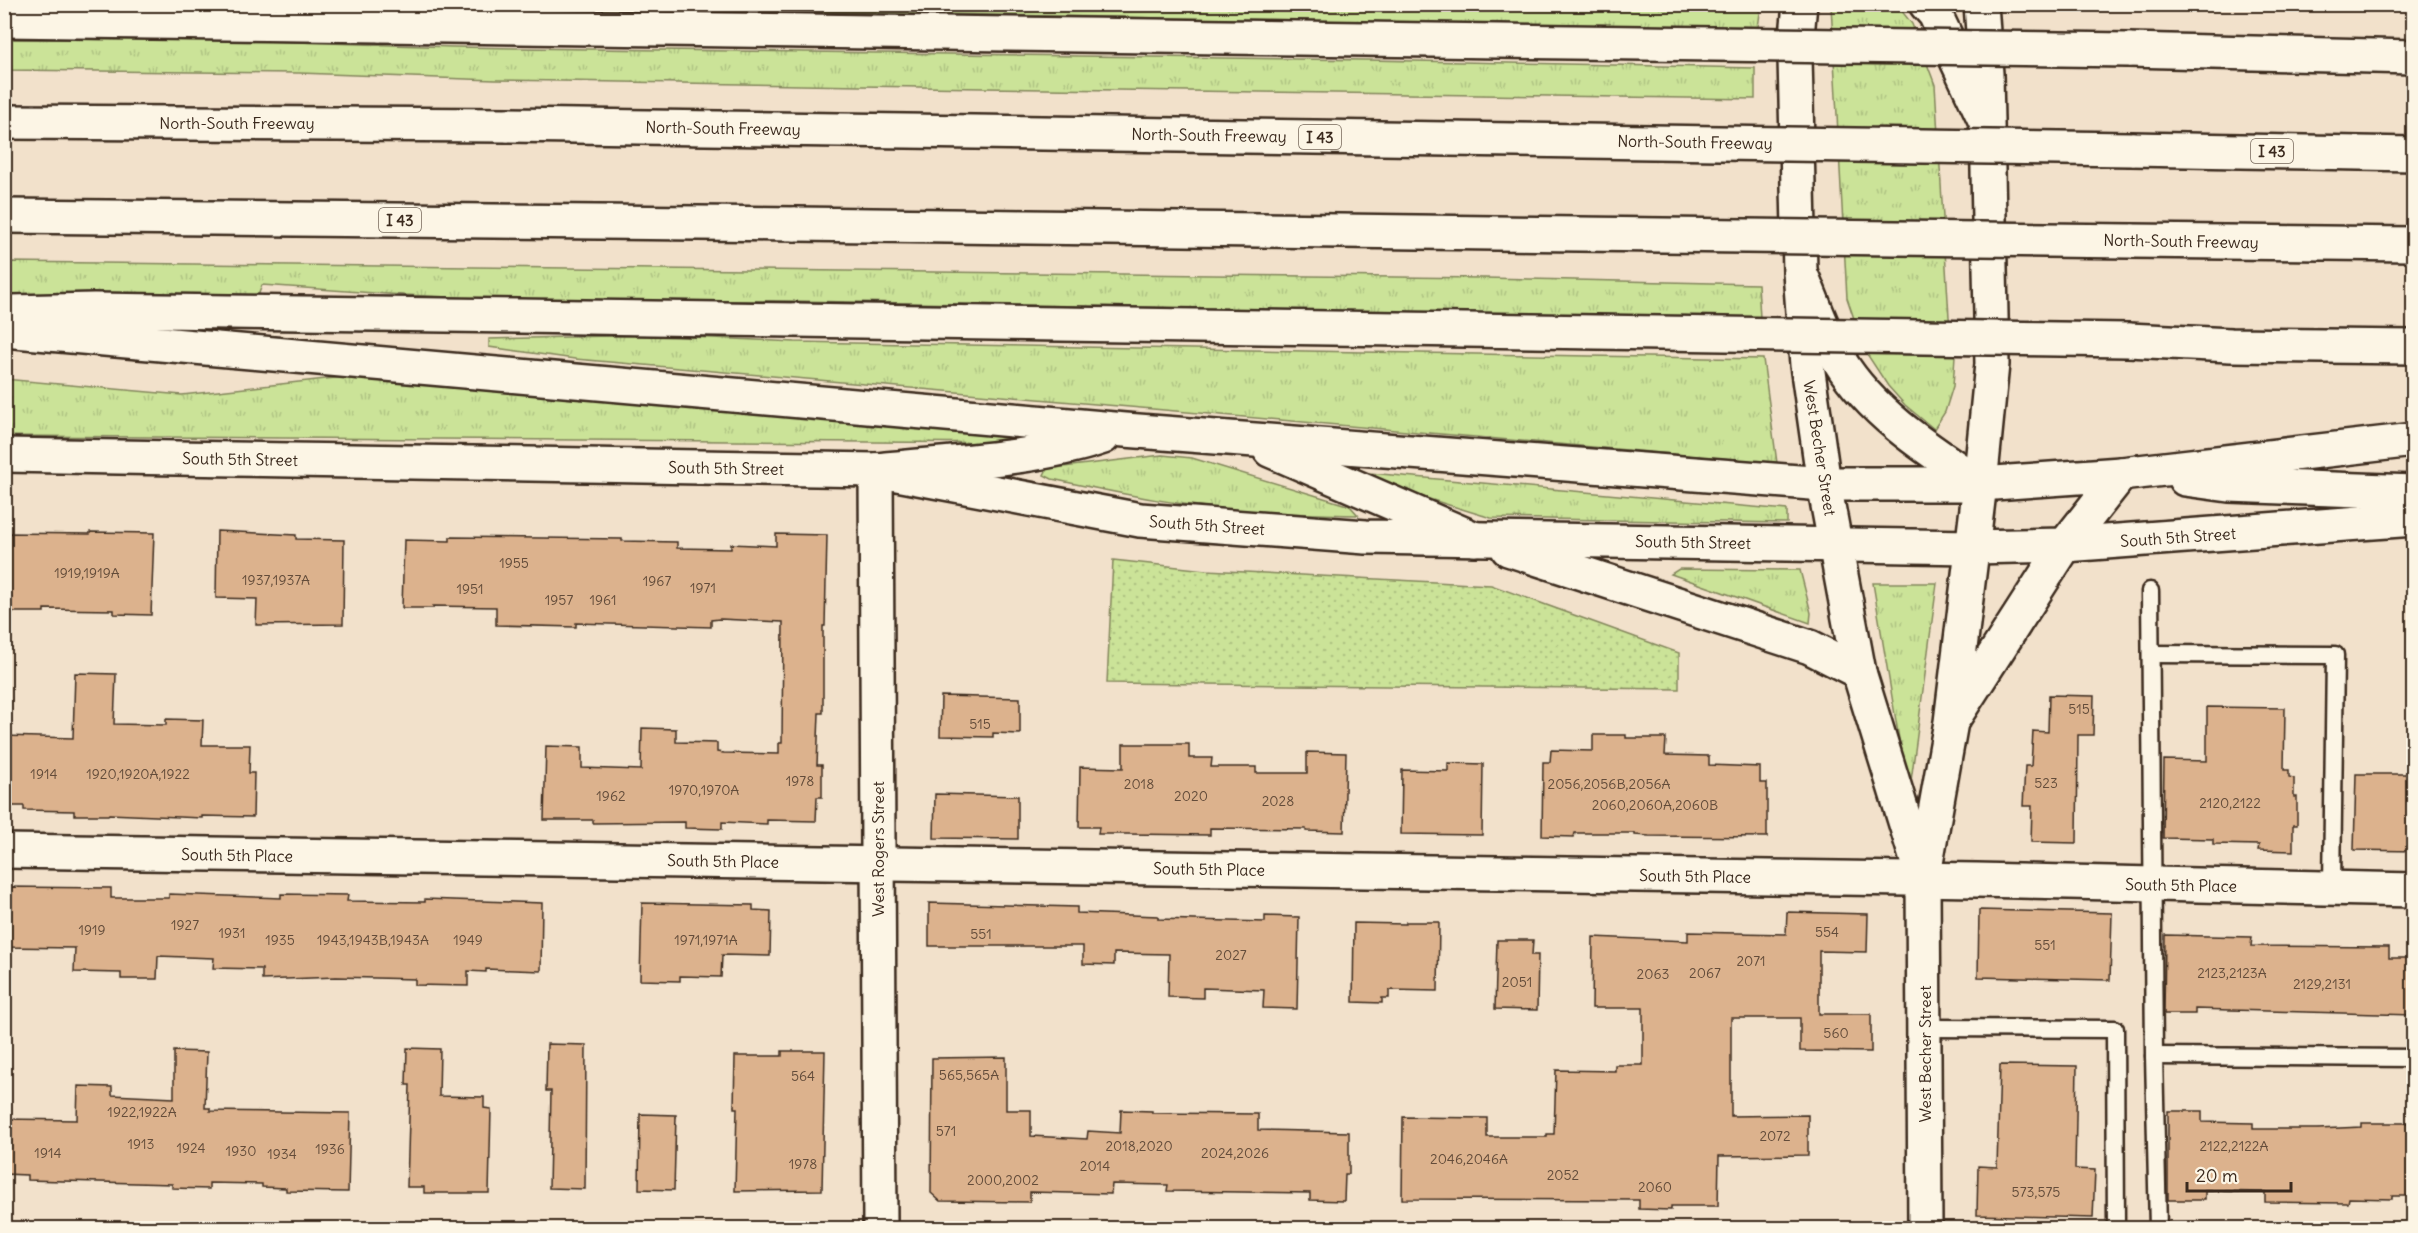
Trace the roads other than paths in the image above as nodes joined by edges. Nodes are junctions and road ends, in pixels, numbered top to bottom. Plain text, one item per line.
1 (1800, 4) edge
2 (1926, 4) edge
3 (1981, 4) edge
4 (4, 20) edge
5 (2414, 57) edge
6 (4, 122) edge
7 (1986, 122) junction
8 (2414, 154) edge
9 (4, 216) edge
10 (2414, 244) edge
11 (1800, 272) junction
12 (4, 312) edge
13 (4, 330) edge
14 (2414, 347) edge
15 (1125, 430) junction
16 (1246, 439) junction
17 (2414, 440) edge
18 (4, 455) edge
19 (876, 470) junction
20 (2128, 473) junction
21 (1824, 484) junction
22 (1980, 484) junction
23 (2414, 492) edge
24 (2414, 519) edge
25 (1475, 539) junction
26 (1835, 544) junction
27 (2065, 545) junction
28 (1972, 547) junction
29 (2150, 591) dead end
30 (2151, 654) junction
31 (1859, 672) junction
32 (1951, 722) junction
33 (4, 851) edge
34 (878, 864) junction
35 (1923, 880) junction
36 (2153, 885) junction
37 (2332, 887) junction
38 (2414, 890) edge
39 (1925, 1028) junction
40 (2154, 1056) junction
41 (2414, 1058) edge
42 (880, 1228) edge
43 (1925, 1228) edge
44 (2116, 1228) edge
45 (2158, 1228) edge

1 - 11 main road, West Becher Street
2 - 7 main road
3 - 7 main road, West Becher Street
4 - 5 main road, bridge
6 - 8 main road, North-South Freeway / I 43, bridge
7 - 22 main road, West Becher Street
9 - 10 main road, North-South Freeway / I 43, bridge
11 - 21 main road, West Becher Street
11 - 22 main road
12 - 14 main road, bridge
13 - 15 main road
15 - 16 main road
15 - 19 main road
16 - 21 main road
16 - 25 main road
17 - 20 main road
18 - 19 main road, South 5th Street
19 - 25 main road, South 5th Street
19 - 34 main road, West Rogers Street
20 - 22 main road
20 - 23 main road
20 - 27 main road
21 - 22 main road
21 - 26 main road, West Becher Street
22 - 28 main road, West Becher Street
24 - 27 main road, South 5th Street
25 - 26 main road, South 5th Street
25 - 31 main road
26 - 28 main road, South 5th Street
26 - 31 main road, West Becher Street
27 - 28 main road, South 5th Street
27 - 32 main road
28 - 32 main road, West Becher Street
29 - 30 lane
30 - 36 lane
30 - 37 lane
31 - 35 main road, West Becher Street
32 - 35 main road, West Becher Street
33 - 34 main road, South 5th Place
34 - 35 main road, South 5th Place
34 - 42 main road, West Rogers Street
35 - 36 main road, South 5th Place
35 - 39 main road, West Becher Street
36 - 37 main road, South 5th Place
36 - 40 lane
37 - 38 main road, South 5th Place
39 - 43 main road, West Becher Street
39 - 44 lane
40 - 41 lane
40 - 45 lane

